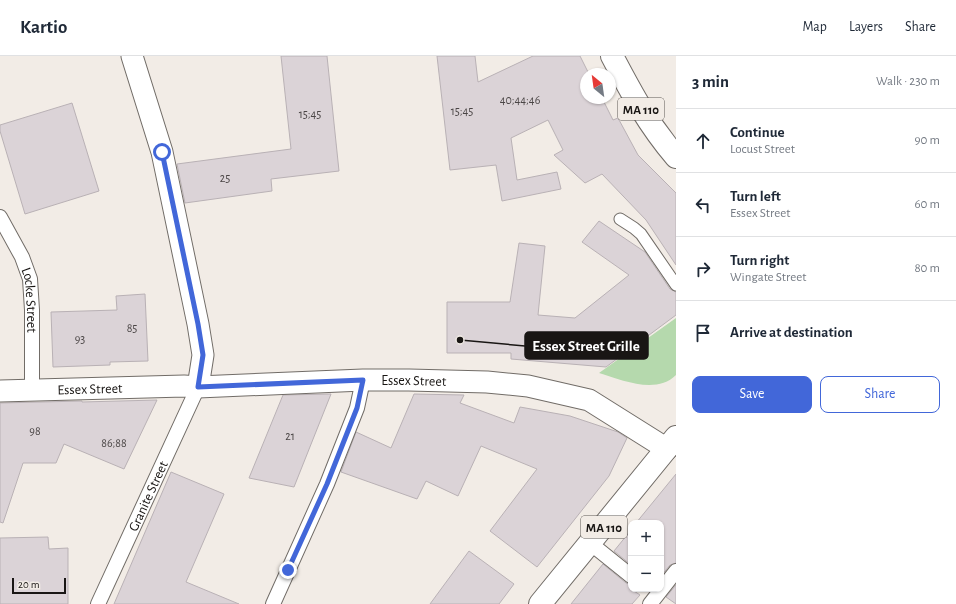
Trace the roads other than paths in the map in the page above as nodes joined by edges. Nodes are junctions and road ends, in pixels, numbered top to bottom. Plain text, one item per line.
1 (132, 56) edge
2 (612, 56) edge
3 (676, 157) edge
4 (0, 217) edge
5 (620, 220) dead end
6 (676, 285) edge
7 (363, 380) junction
8 (198, 387) junction
9 (32, 390) junction
10 (0, 391) edge
11 (671, 443) edge
12 (590, 543) junction
13 (676, 571) edge
14 (628, 574) edge
15 (651, 596) edge
16 (277, 603) edge
17 (98, 604) edge
18 (540, 604) edge

1 - 8 main road
2 - 3 main road, MA 110
4 - 9 street, Locke Street
5 - 6 street
7 - 8 main road, Essex Street
7 - 11 main road, Essex Street
7 - 16 street
8 - 9 main road, Essex Street
8 - 17 street, Granite Street
9 - 10 main road, Essex Street
11 - 12 main road, MA 110
12 - 14 street
12 - 18 main road, MA 110
13 - 15 street

